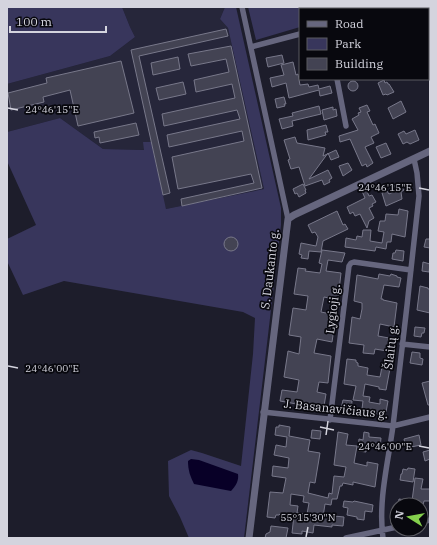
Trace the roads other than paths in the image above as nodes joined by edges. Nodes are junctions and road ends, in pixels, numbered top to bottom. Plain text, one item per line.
1 (242, 7) edge
2 (299, 34) edge
3 (251, 47) junction
4 (337, 80) edge
5 (346, 126) dead end
6 (430, 151) edge
7 (414, 159) junction
8 (288, 219) junction
9 (411, 270) junction
10 (402, 344) junction
11 (430, 347) edge
12 (263, 412) junction
13 (430, 417) edge
14 (330, 420) junction
15 (393, 426) junction
16 (389, 529) edge
17 (382, 530) junction
18 (249, 538) edge
19 (346, 538) edge
20 (383, 538) edge

1 - 3 street, S. Daukanto g.
2 - 3 street
3 - 8 street, S. Daukanto g.
4 - 5 street
6 - 7 street
7 - 8 street
7 - 9 street, Šlaitų g.
8 - 12 street, S. Daukanto g.
9 - 10 street, Šlaitų g.
9 - 14 street, Lygioji g.
10 - 11 street
10 - 15 street, Šlaitų g.
12 - 14 street, J. Basanavičiaus g.
12 - 18 street, S. Daukanto g.
13 - 15 street, J. Basanavičiaus g.
14 - 15 street, J. Basanavičiaus g.
15 - 17 street, Šlaitų g.
16 - 17 street
17 - 19 street
17 - 20 street, Šlaitų g.

